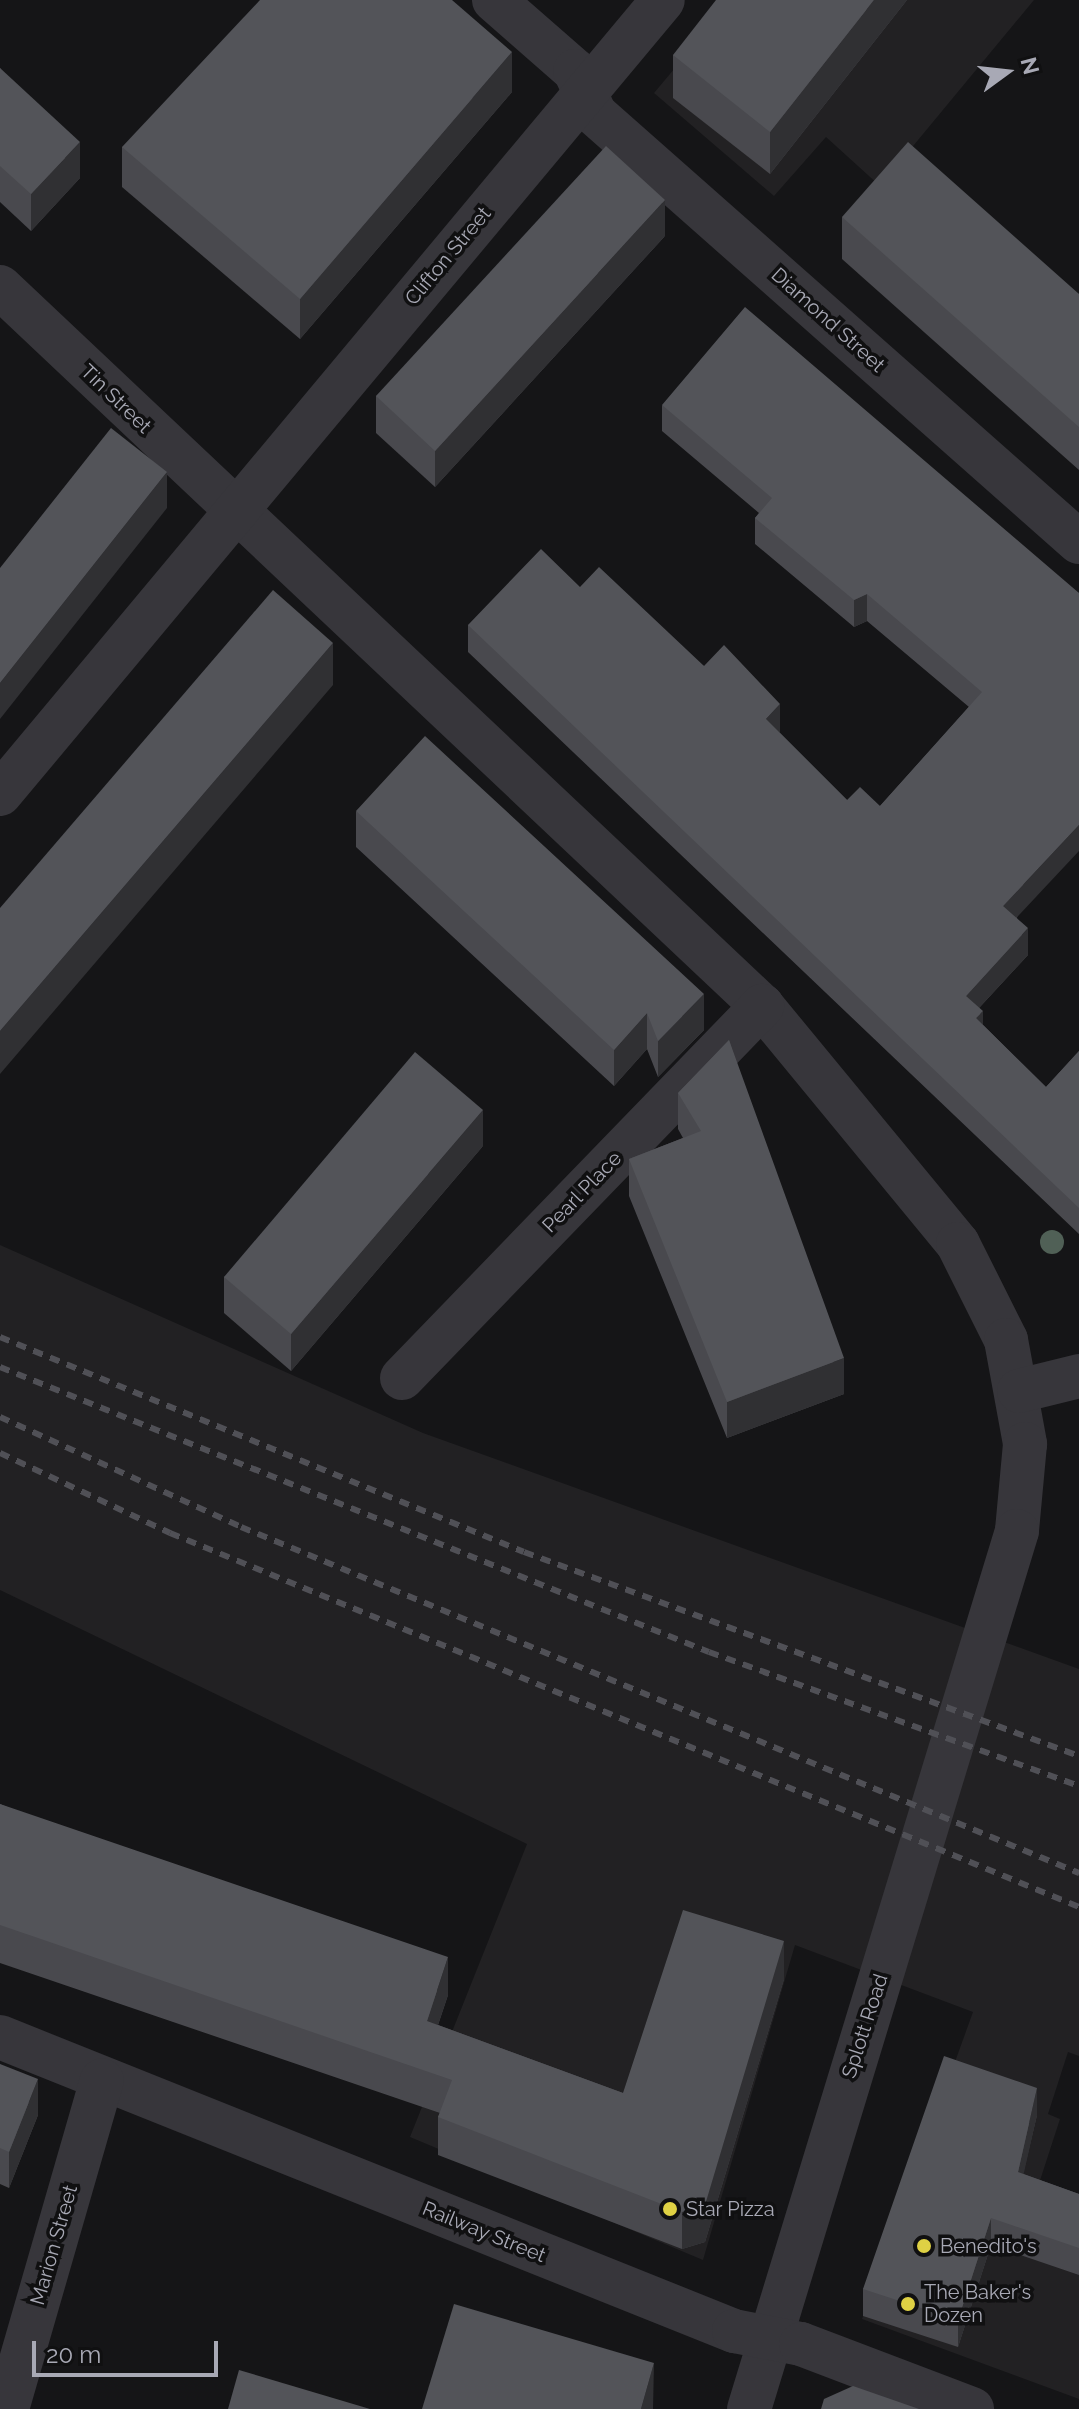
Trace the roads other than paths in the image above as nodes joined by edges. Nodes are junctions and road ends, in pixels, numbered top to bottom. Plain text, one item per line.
1 (494, 0) edge
2 (663, 0) edge
3 (585, 93) junction
4 (0, 287) edge
5 (232, 510) junction
6 (1079, 542) edge
7 (0, 794) edge
8 (762, 1006) junction
9 (1079, 1376) edge
10 (402, 1378) dead end
11 (1019, 1391) junction
12 (0, 2037) edge
13 (102, 2080) junction
14 (768, 2337) junction
15 (7, 2409) edge
16 (749, 2409) edge
17 (972, 2409) edge

1 - 3 street, Diamond Street
2 - 3 street, Clifton Street
3 - 5 street, Clifton Street
3 - 6 street, Diamond Street
4 - 5 street, Tin Street
5 - 7 street, Clifton Street
5 - 8 street, Tin Street
8 - 10 street, Pearl Place
8 - 11 street, Splott Road
9 - 11 street
11 - 14 street, Splott Road
12 - 13 street, Railway Street
13 - 14 street, Railway Street
13 - 15 street, Marion Street
14 - 16 street, Splott Road
14 - 17 street, Railway Street

